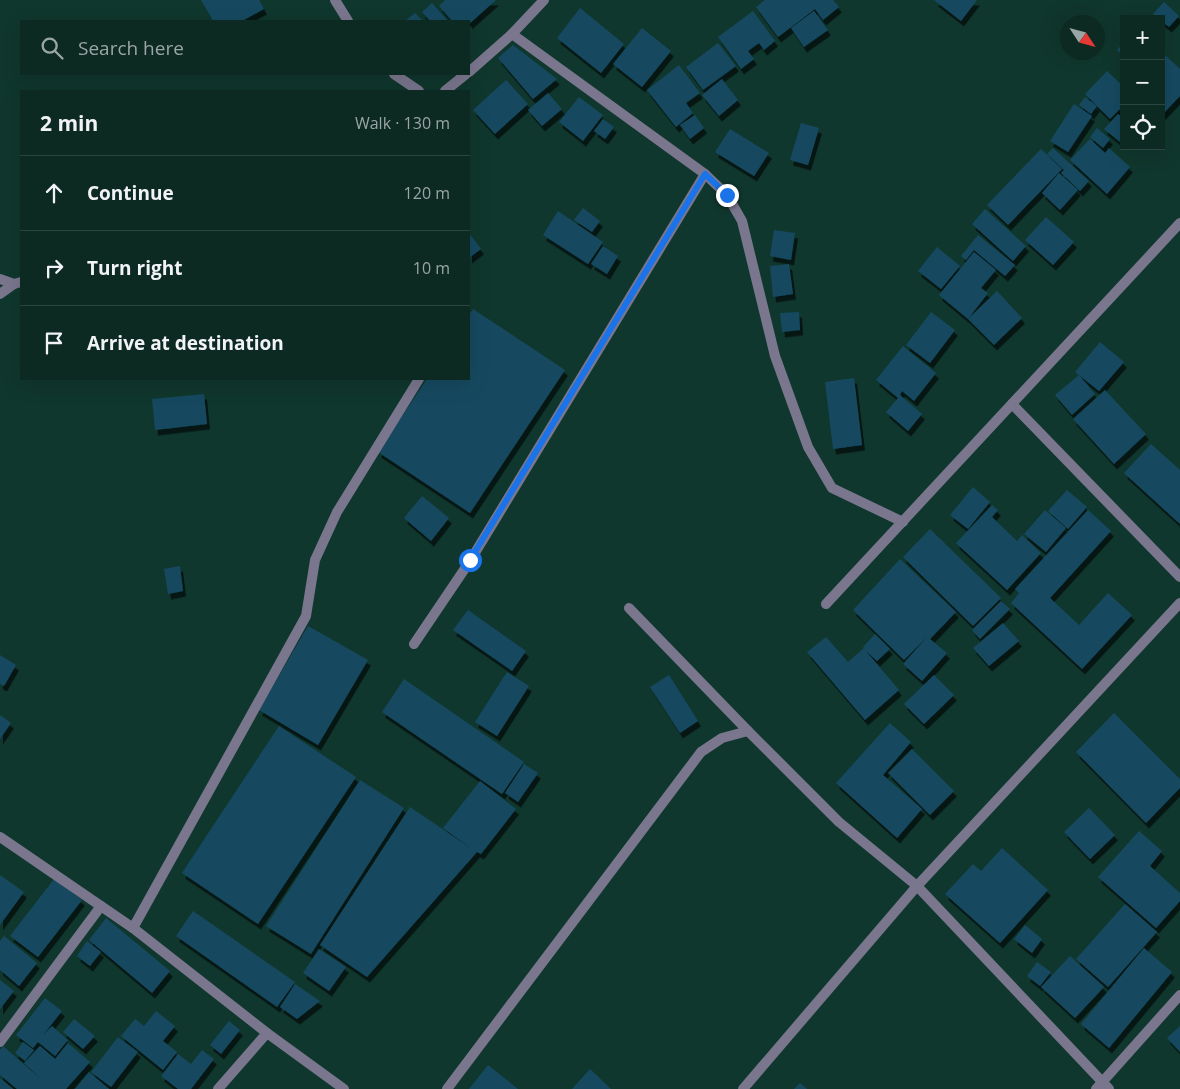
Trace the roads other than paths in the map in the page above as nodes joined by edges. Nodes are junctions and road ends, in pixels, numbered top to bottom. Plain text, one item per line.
1 (335, 0) edge
2 (544, 0) edge
3 (347, 20) edge
4 (512, 34) junction
5 (470, 70) edge
6 (395, 75) edge
7 (465, 75) edge
8 (418, 90) edge
9 (446, 90) edge
10 (705, 174) junction
11 (1180, 223) edge
12 (0, 279) edge
13 (18, 283) edge
14 (0, 294) edge
15 (418, 380) edge
16 (1012, 404) junction
17 (903, 522) junction
18 (1180, 577) edge
19 (1180, 603) edge
20 (826, 604) dead end
21 (630, 608) dead end
22 (414, 644) dead end
23 (748, 731) junction
24 (0, 837) edge
25 (917, 886) junction
26 (100, 906) junction
27 (133, 928) junction
28 (1180, 995) edge
29 (267, 1033) junction
30 (0, 1042) edge
31 (1102, 1087) edge
32 (218, 1089) edge
33 (344, 1089) edge
34 (446, 1089) edge
35 (743, 1089) edge

1 - 3 street
2 - 4 street
4 - 5 street
4 - 10 street
6 - 8 street
7 - 9 street
10 - 17 street
10 - 22 street
11 - 16 street
12 - 13 street
13 - 14 street
15 - 27 street
16 - 17 street
16 - 18 street
17 - 20 street
19 - 25 street
21 - 23 street
23 - 25 street
23 - 34 street
24 - 26 street
25 - 31 street
25 - 35 street
26 - 27 street
26 - 30 street
27 - 29 street
28 - 31 street
29 - 32 street
29 - 33 street

